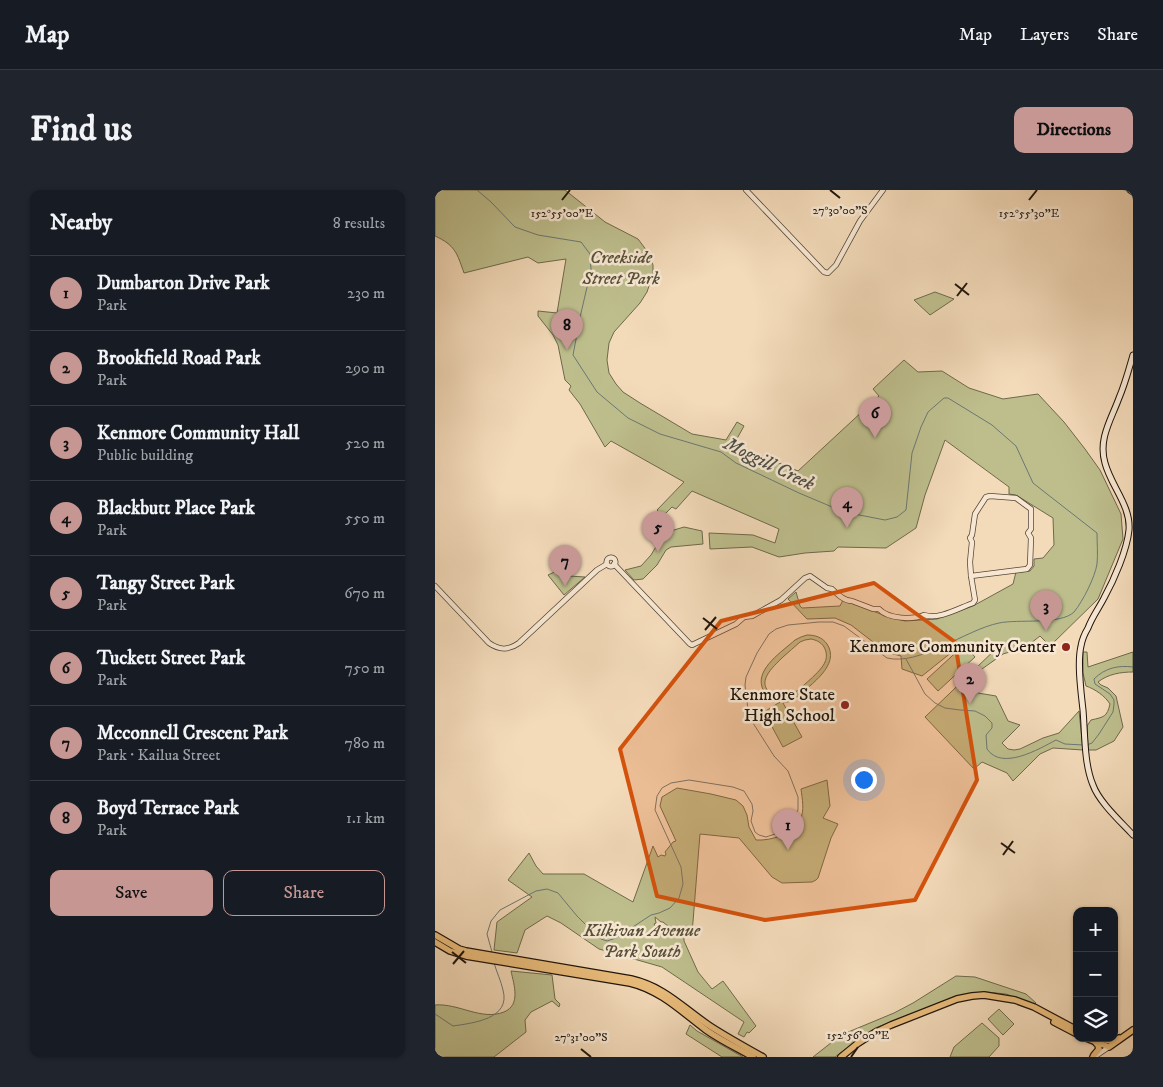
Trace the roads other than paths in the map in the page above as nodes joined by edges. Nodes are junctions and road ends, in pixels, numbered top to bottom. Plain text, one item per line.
1 (746, 190) edge
2 (883, 190) edge
3 (1133, 355) edge
4 (971, 576) junction
5 (435, 586) edge
6 (1133, 835) edge
7 (435, 935) edge
8 (435, 942) edge
9 (477, 956) junction
10 (504, 960) junction
11 (1003, 998) junction
12 (1073, 1028) edge
13 (1133, 1030) edge
14 (1073, 1032) edge
15 (1125, 1036) junction
16 (1118, 1038) edge
17 (1096, 1042) edge
18 (1100, 1042) edge
19 (1109, 1047) junction
20 (753, 1057) edge
21 (763, 1057) edge
22 (841, 1057) edge
23 (1094, 1057) edge

1 - 2 street
3 - 6 main road
4 - 4 street
4 - 5 street
7 - 9 main road
8 - 9 main road
9 - 10 main road
10 - 20 main road
10 - 21 main road
11 - 12 main road
11 - 14 main road
11 - 22 main road
13 - 15 main road
15 - 16 main road
15 - 19 main road
17 - 23 main road
18 - 19 main road
19 - 23 street

